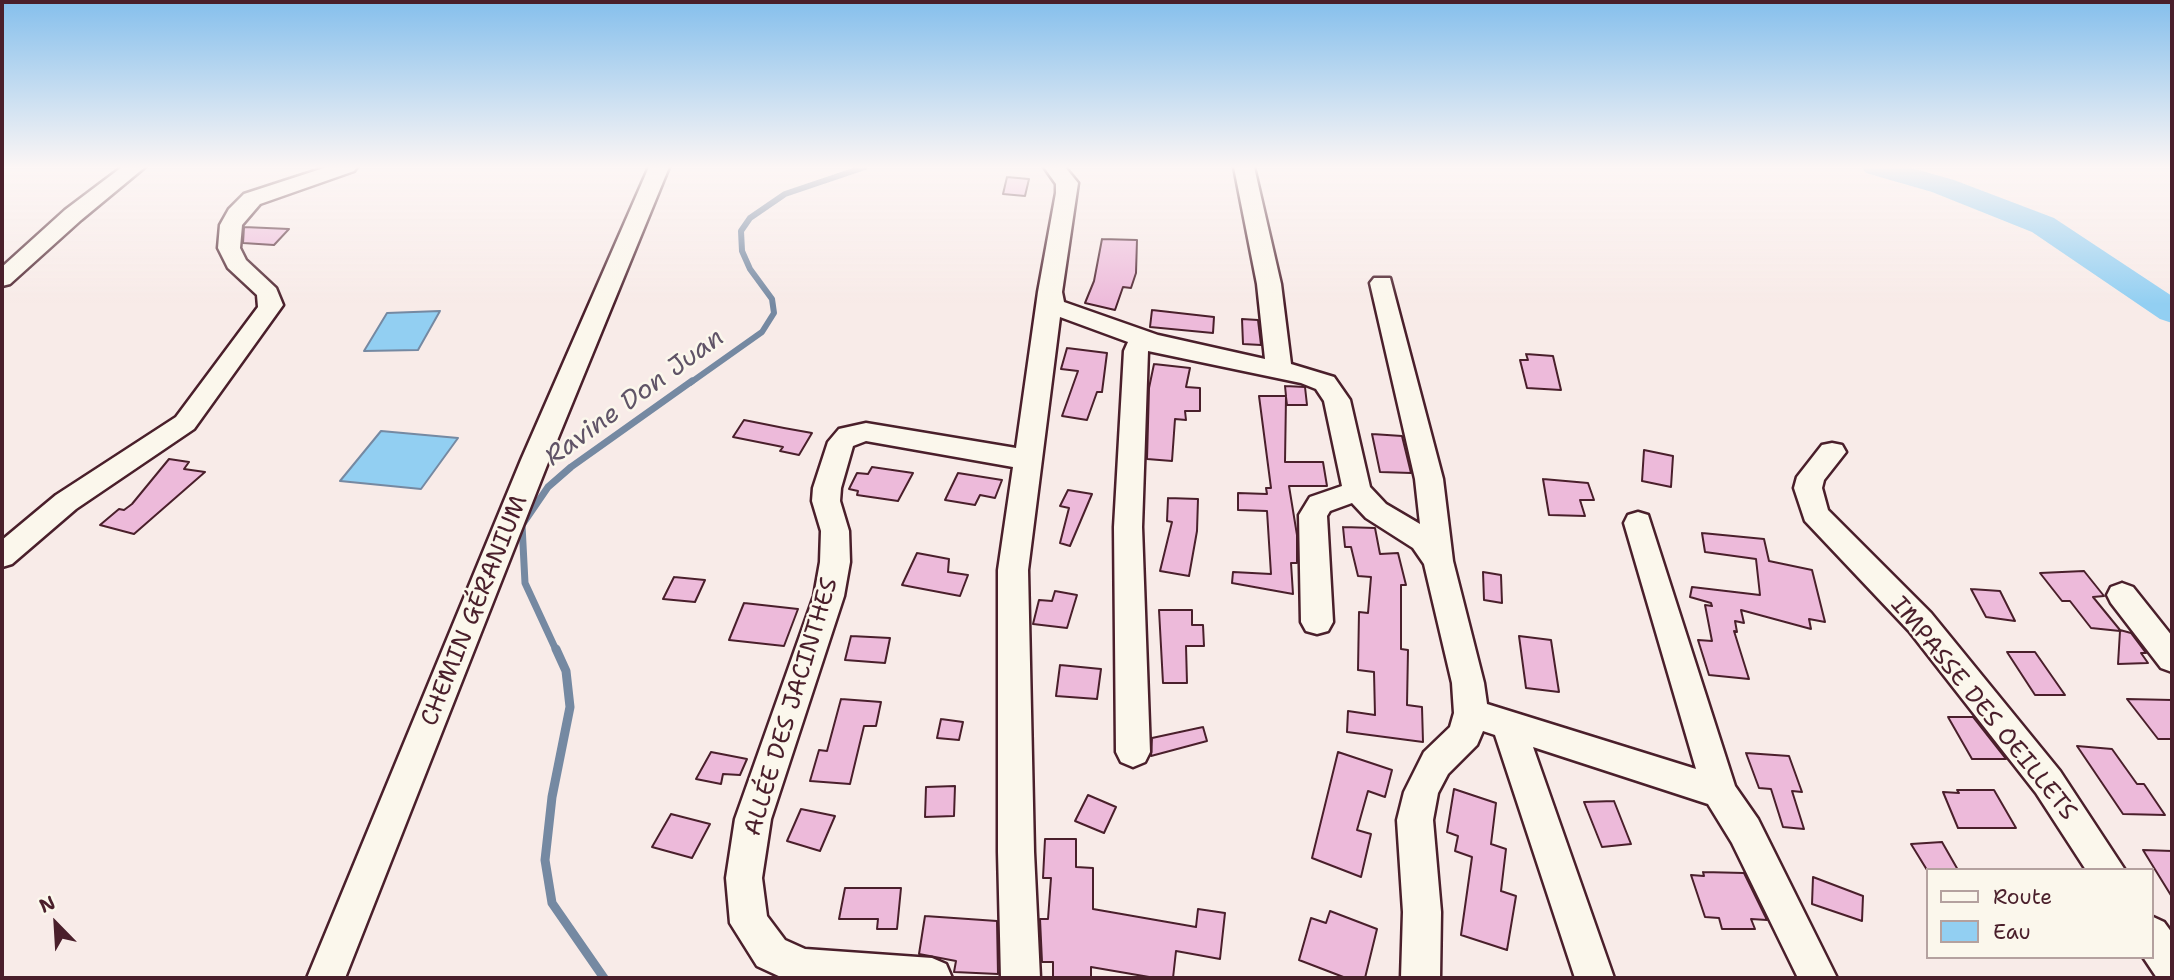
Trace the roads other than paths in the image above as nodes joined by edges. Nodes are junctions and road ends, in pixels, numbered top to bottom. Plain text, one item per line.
1 (76, 213) edge
2 (238, 213) edge
3 (640, 213) edge
4 (1064, 213) edge
5 (1254, 213) edge
6 (2, 279) edge
7 (1382, 283) dead end
8 (1050, 301) junction
9 (1142, 339) junction
10 (1279, 370) junction
11 (1832, 452) dead end
12 (1028, 460) junction
13 (1357, 491) junction
14 (1638, 523) dead end
15 (2, 556) edge
16 (1438, 561) junction
17 (2122, 595) dead end
18 (1317, 622) dead end
19 (2172, 659) edge
20 (1471, 713) junction
21 (1508, 724) junction
22 (1133, 752) dead end
23 (1720, 792) junction
24 (2106, 868) edge
25 (2153, 938) edge
26 (2172, 967) edge
27 (326, 978) edge
28 (932, 978) edge
29 (1021, 978) edge
30 (1420, 978) edge
31 (1594, 978) edge
32 (1818, 978) edge

1 - 6 street
2 - 15 street
3 - 27 street, CHEMIN GÉRANIUM
4 - 8 street
5 - 10 street
7 - 16 street
8 - 9 street
8 - 12 street
9 - 10 street
9 - 22 street
10 - 13 street
11 - 24 street, IMPASSE DES OEILLETS
12 - 28 street, ALLÉE DES JACINTHES
12 - 29 street
13 - 16 street
13 - 18 street
14 - 23 street
16 - 20 street
17 - 19 street
20 - 21 street
20 - 30 street
21 - 23 street
21 - 31 street
23 - 32 street
25 - 26 street

